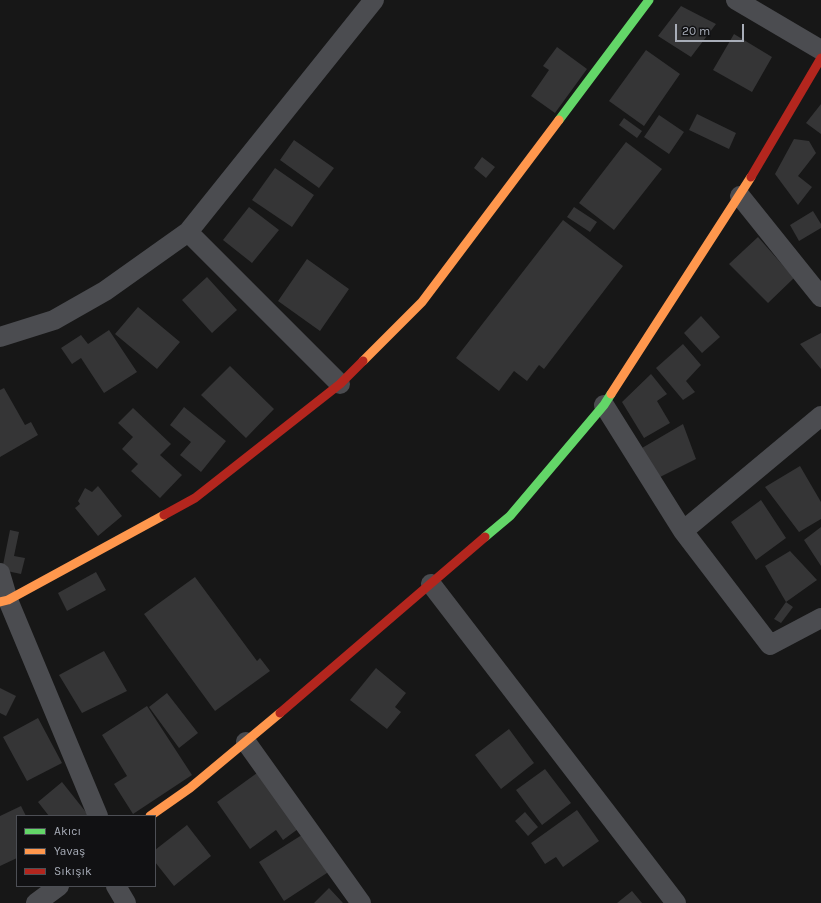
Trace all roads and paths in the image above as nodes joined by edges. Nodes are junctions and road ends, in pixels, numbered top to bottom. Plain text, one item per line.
1 (374, 0) edge
2 (649, 0) edge
3 (736, 0) edge
4 (821, 50) edge
5 (821, 58) edge
6 (740, 196) junction
7 (188, 232) junction
8 (821, 297) edge
9 (0, 337) edge
10 (340, 384) junction
11 (604, 405) junction
12 (821, 416) edge
13 (683, 531) junction
14 (0, 573) edge
15 (431, 584) junction
16 (4, 601) edge
17 (821, 618) edge
18 (246, 742) junction
19 (98, 815) edge
20 (151, 815) edge
21 (58, 887) edge
22 (117, 887) edge
23 (36, 903) edge
24 (126, 903) edge
25 (361, 903) edge
26 (676, 903) edge

1 - 7 street
2 - 10 street
3 - 4 street
5 - 6 street
6 - 8 street
6 - 11 street
7 - 9 street
7 - 10 street
10 - 16 street
11 - 13 street
11 - 15 street
12 - 13 street
13 - 17 street
14 - 16 street
15 - 18 street
15 - 26 street
16 - 19 street
18 - 20 street
18 - 25 street
21 - 23 street
22 - 24 street

